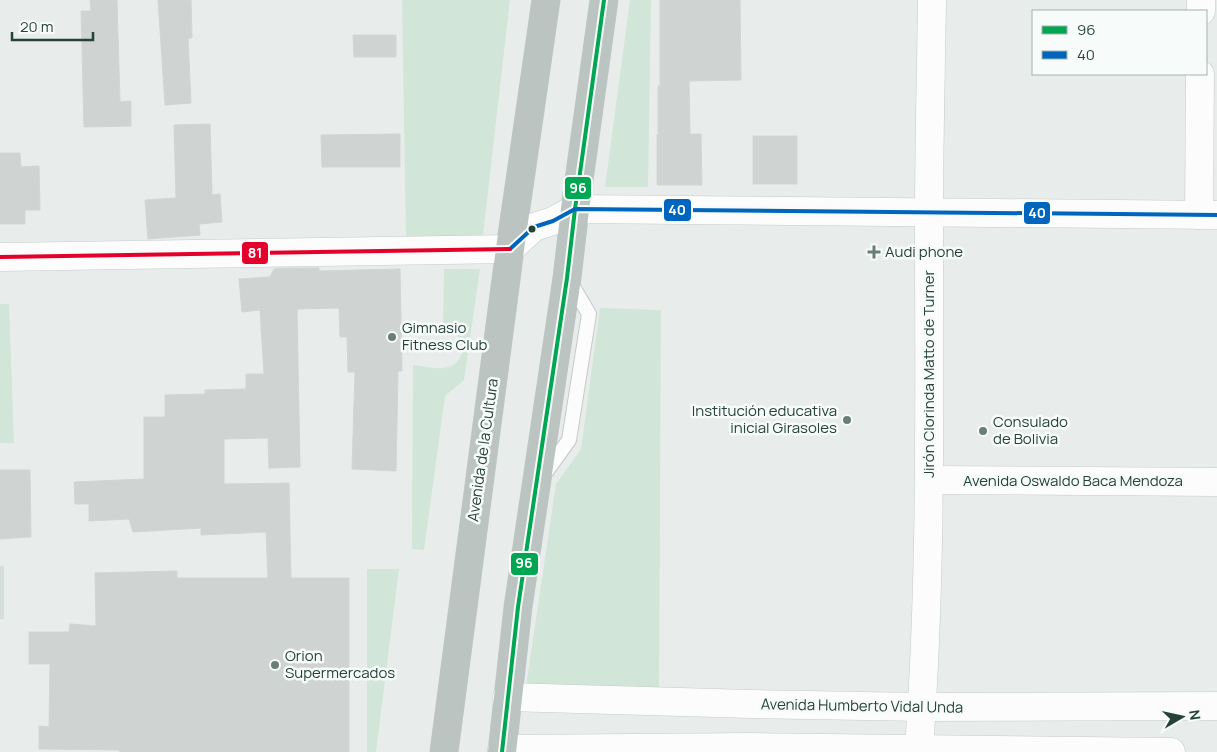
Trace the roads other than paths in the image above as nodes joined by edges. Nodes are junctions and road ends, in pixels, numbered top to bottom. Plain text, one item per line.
1 (546, 0) edge
2 (604, 0) edge
3 (932, 0) edge
4 (1200, 75) edge
5 (575, 209) junction
6 (929, 212) junction
7 (1208, 215) edge
8 (510, 248) junction
9 (0, 257) edge
10 (930, 480) junction
11 (1217, 482) edge
12 (507, 697) junction
13 (750, 704) junction
14 (1217, 706) edge
15 (922, 707) junction
16 (919, 748) junction
17 (751, 750) edge
18 (502, 751) edge
19 (444, 752) edge
20 (1171, 752) edge

1 - 8 highway, Avenida de la Cultura
2 - 5 highway
3 - 6 street, Jirón Clorinda Matto de Turner
4 - 7 street
5 - 6 street
5 - 8 street
5 - 12 highway
6 - 7 street
6 - 10 street, Jirón Clorinda Matto de Turner
8 - 9 street
8 - 19 highway, Avenida de la Cultura
10 - 11 street, Avenida Oswaldo Baca Mendoza
10 - 15 street, Jirón Clorinda Matto de Turner
12 - 13 street, Avenida Humberto Vidal Unda
12 - 18 highway
13 - 15 street, Avenida Humberto Vidal Unda
13 - 17 street
14 - 15 street, Avenida Humberto Vidal Unda
15 - 16 street, Jirón Clorinda Matto de Turner
16 - 17 street
16 - 20 street
17 - 18 street

